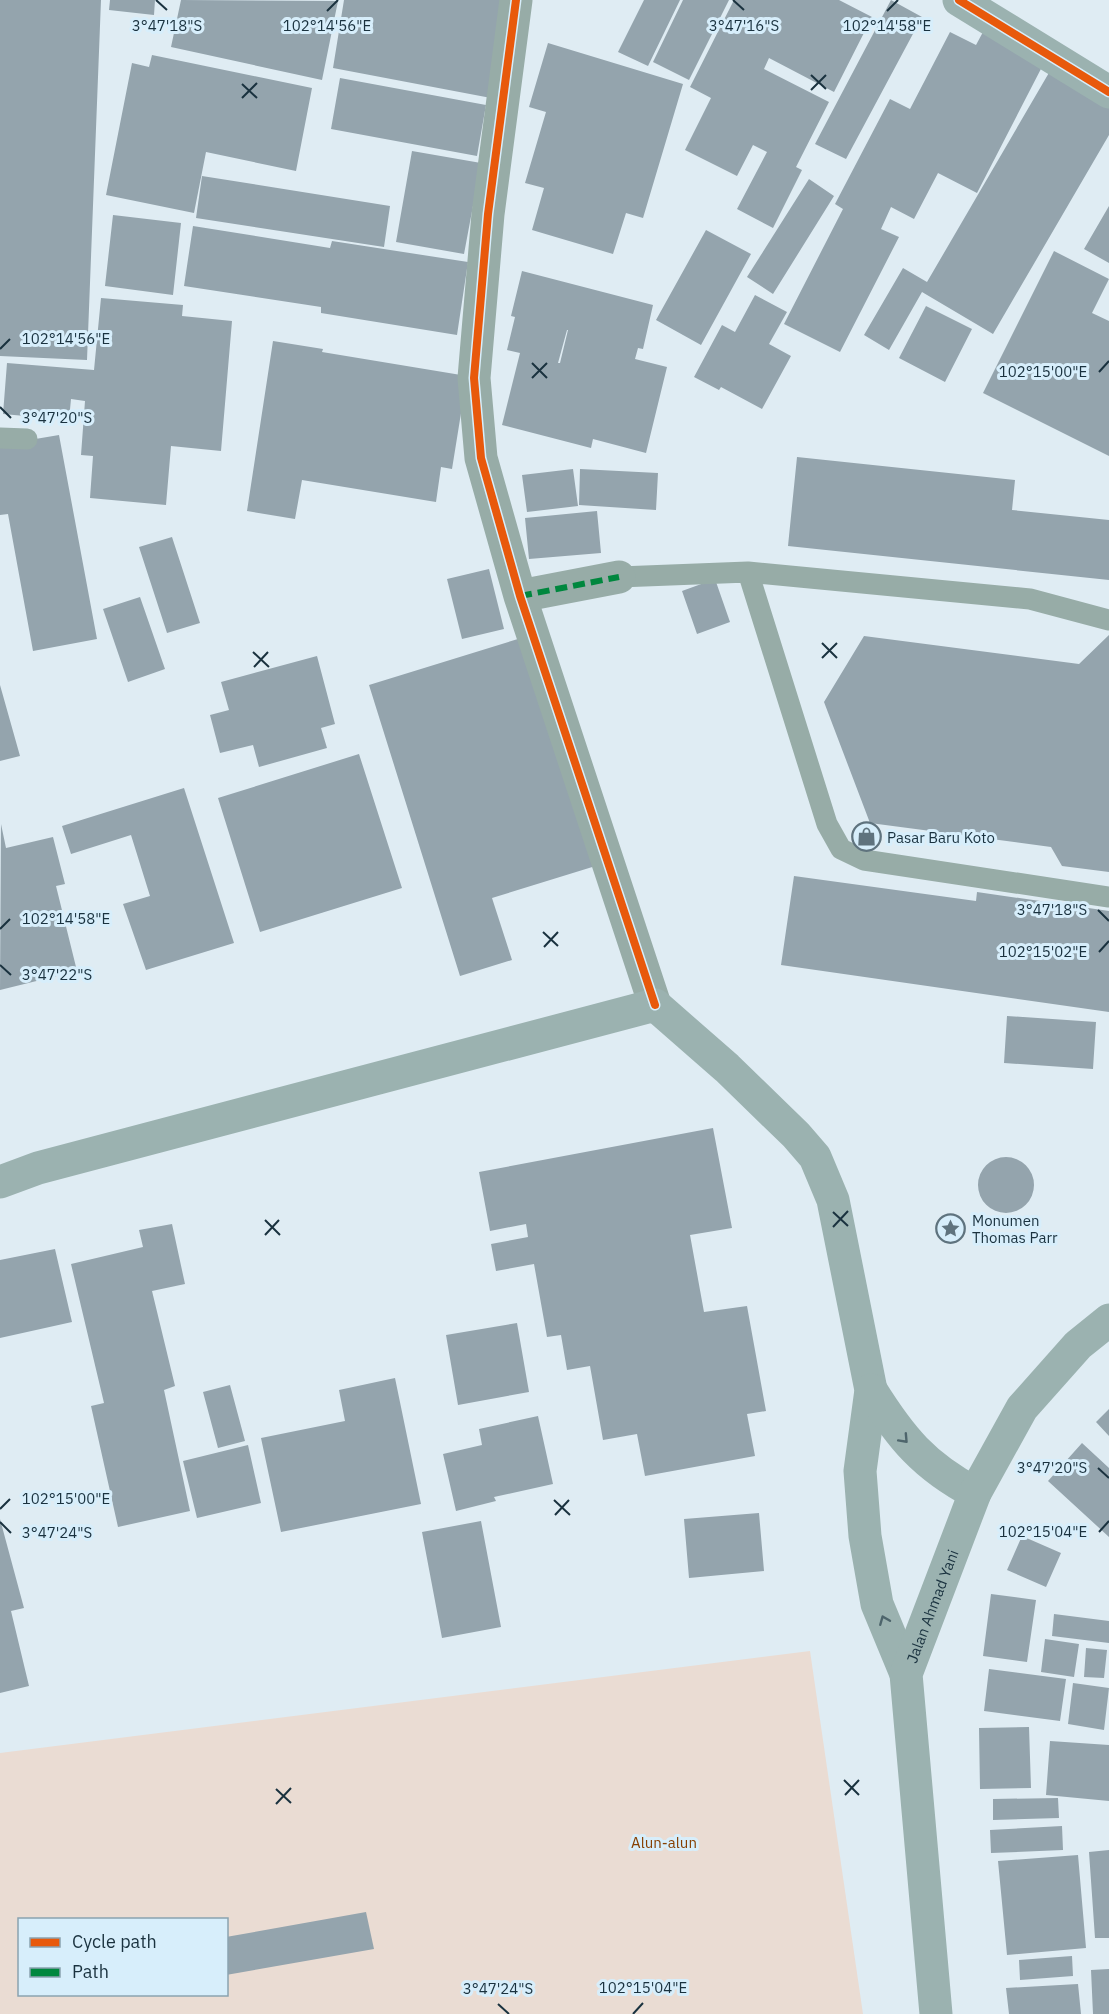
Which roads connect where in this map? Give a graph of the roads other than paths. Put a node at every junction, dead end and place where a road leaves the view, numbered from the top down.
1 (516, 0) edge
2 (959, 0) edge
3 (1109, 92) edge
4 (0, 438) edge
5 (27, 439) dead end
6 (748, 572) junction
7 (619, 577) joint
8 (520, 596) junction
9 (1109, 620) edge
10 (1109, 897) edge
11 (655, 1005) junction
12 (0, 1182) edge
13 (1109, 1320) edge
14 (871, 1390) junction
15 (975, 1493) junction
16 (906, 1674) junction
17 (936, 2014) edge

1 - 8 street
2 - 3 main road
4 - 5 lane
6 - 7 lane
6 - 9 lane
6 - 10 lane
7 - 8 street
8 - 11 street
11 - 12 main road
11 - 14 main road
13 - 15 main road, Jalan Ahmad Yani
14 -> 15 main road
16 -> 14 main road
15 - 16 main road, Jalan Ahmad Yani
16 - 17 main road, Jalan Ahmad Yani

